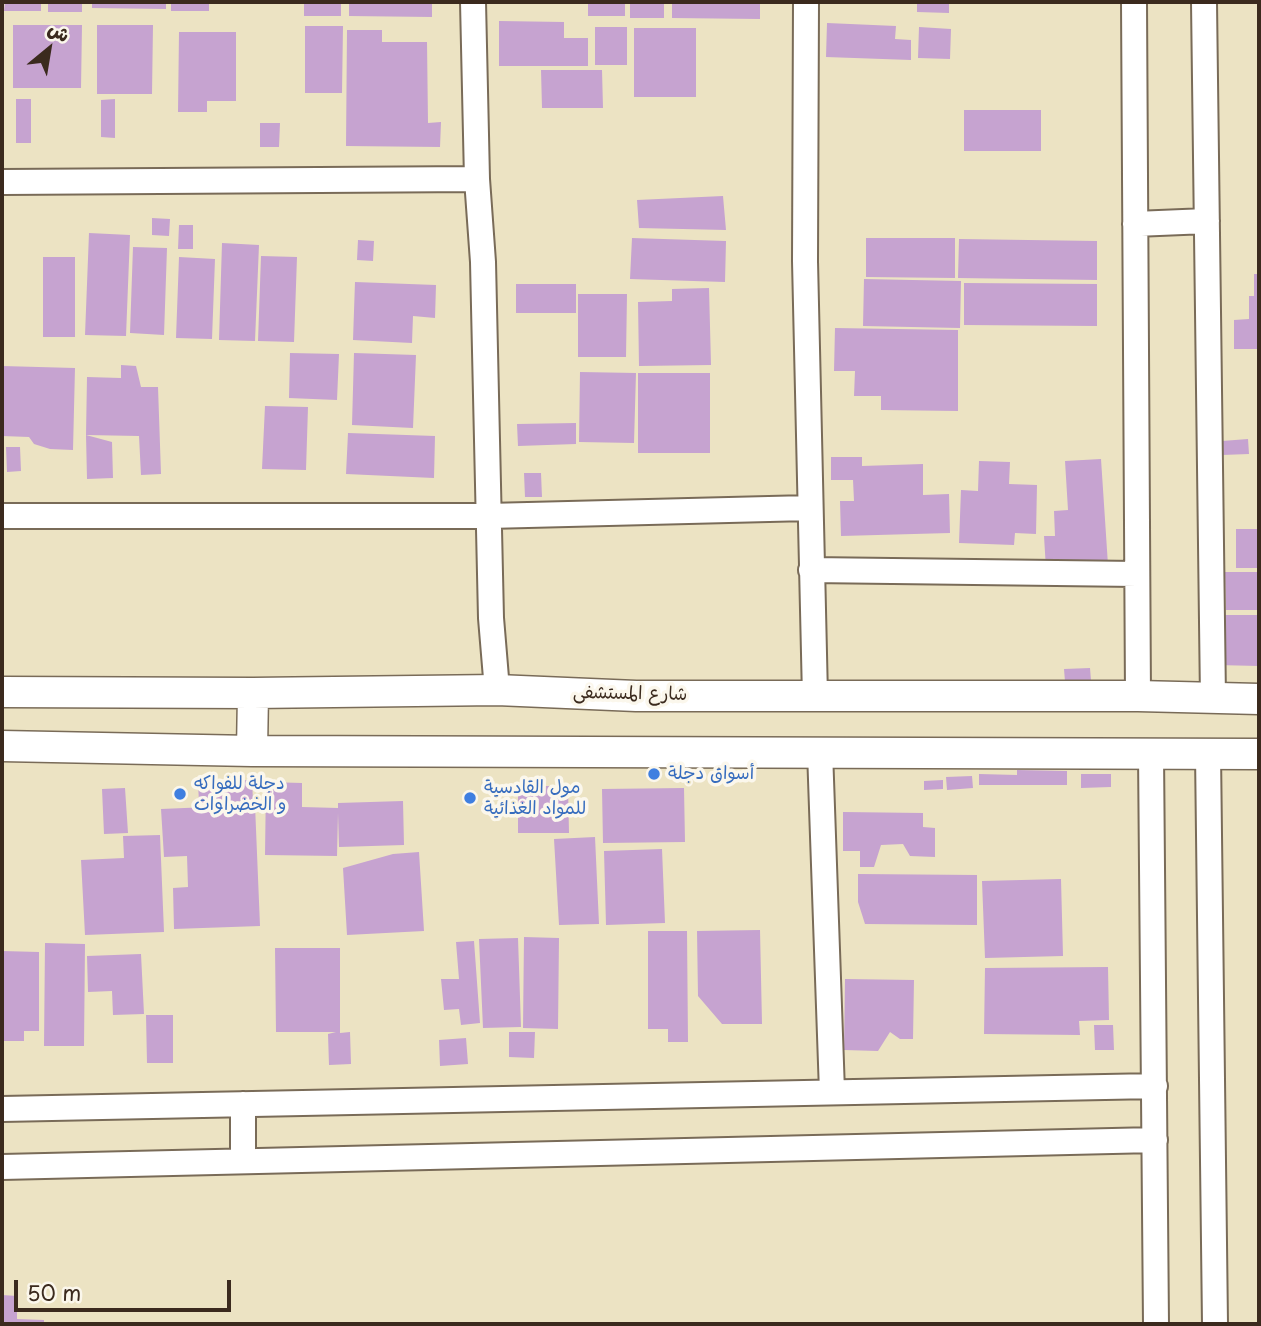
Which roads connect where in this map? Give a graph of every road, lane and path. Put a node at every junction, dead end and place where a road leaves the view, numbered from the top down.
1 (473, 2) edge
2 (806, 2) edge
3 (1134, 2) edge
4 (1204, 2) edge
5 (477, 179) junction
6 (2, 182) edge
7 (1207, 221) junction
8 (1135, 224) junction
9 (809, 508) junction
10 (2, 516) edge
11 (488, 516) junction
12 (811, 570) junction
13 (1137, 574) junction
14 (497, 690) junction
15 (2, 692) edge
16 (253, 694) junction
17 (1138, 696) junction
18 (815, 697) junction
19 (1213, 699) junction
20 (1259, 699) edge
21 (2, 746) edge
22 (253, 751) junction
23 (820, 751) junction
24 (1151, 753) junction
25 (1208, 754) junction
26 (1259, 754) edge
27 (1155, 1086) junction
28 (832, 1092) junction
29 (243, 1104) junction
30 (2, 1109) edge
31 (1156, 1140) junction
32 (243, 1160) junction
33 (2, 1167) edge
34 (1156, 1324) edge
35 (1215, 1324) edge

1 - 5 street
2 - 9 street
3 - 8 street
4 - 7 street
5 - 6 street
5 - 11 street
7 - 8 street
7 - 19 street
8 - 13 street
9 - 11 street
9 - 12 street
10 - 11 street
11 - 14 street
12 - 13 street
12 - 18 street
13 - 17 street
14 - 16 street, شارع المستشفى
14 - 18 street, شارع المستشفى
15 - 16 street, شارع المستشفى
16 - 22 street
17 - 18 street, شارع المستشفى
17 - 19 street, شارع المستشفى
19 - 20 street, شارع المستشفى
21 - 22 street
22 - 23 street
23 - 24 street
23 - 28 street
24 - 25 street
24 - 27 street
25 - 26 street
25 - 35 street
27 - 28 street
27 - 31 street
28 - 29 street
29 - 30 street
29 - 32 street
31 - 32 street
31 - 34 street
32 - 33 street

